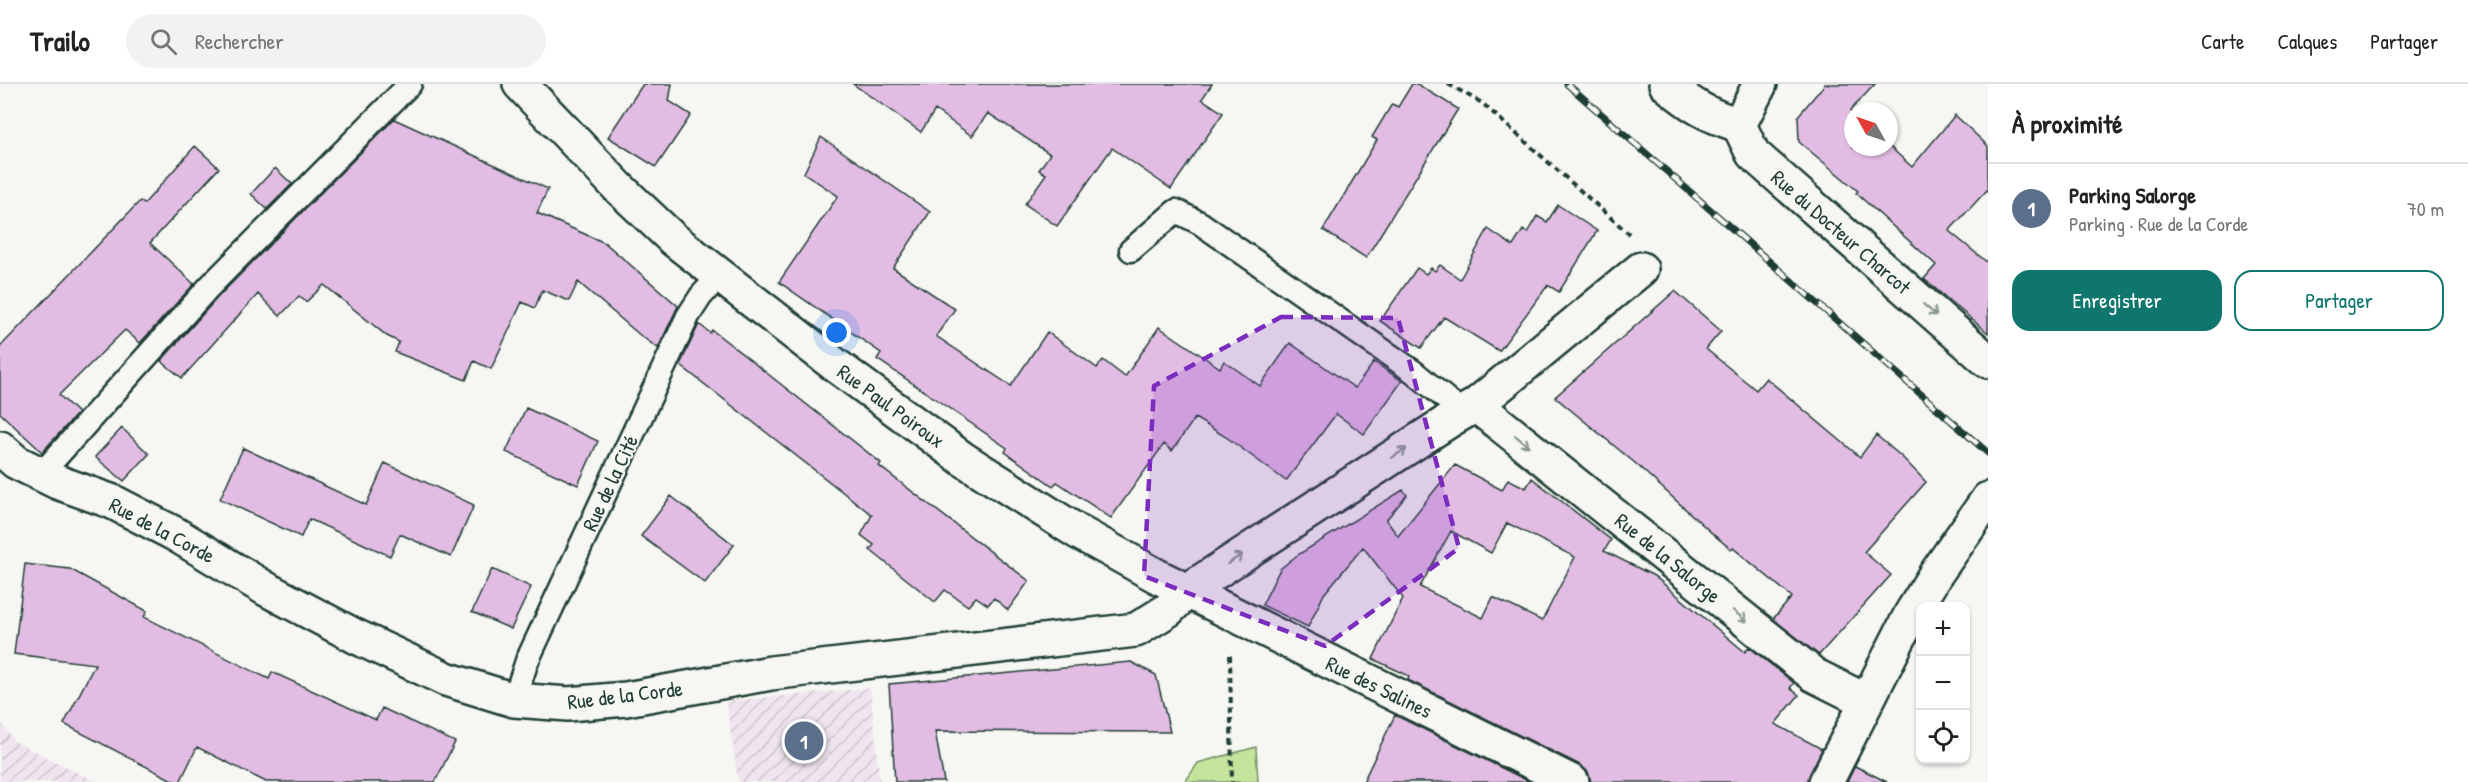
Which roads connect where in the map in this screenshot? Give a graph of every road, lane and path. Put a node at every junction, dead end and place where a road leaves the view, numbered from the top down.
1 (410, 84) edge
2 (520, 84) edge
3 (1448, 84) edge
4 (1666, 84) edge
5 (1761, 84) edge
6 (1739, 125) junction
7 (1131, 250) dead end
8 (1637, 254) joint
9 (720, 275) junction
10 (1988, 362) edge
11 (1469, 409) junction
12 (0, 448) edge
13 (41, 474) junction
14 (1988, 499) edge
15 (1187, 591) junction
16 (1235, 615) junction
17 (514, 700) junction
18 (1866, 701) junction
19 (1232, 782) edge
20 (1572, 782) edge
21 (1826, 782) edge

1 - 13 lane
2 - 9 street, Rue Paul Poiroux
3 - 8 path
4 - 6 street
5 - 6 street
6 -> 10 street, Rue du Docteur Charcot
7 - 11 lane
8 - 11 street
9 - 15 street, Rue Paul Poiroux
9 - 17 lane, Rue de la Cité
15 -> 11 street
11 -> 18 street, Rue de la Salorge
12 - 13 street, Rue de la Corde
13 - 17 street, Rue de la Corde
14 - 18 street
15 - 16 street, Rue des Salines
15 - 17 street, Rue de la Corde
16 - 19 path
16 - 20 street, Rue des Salines
18 - 21 street

